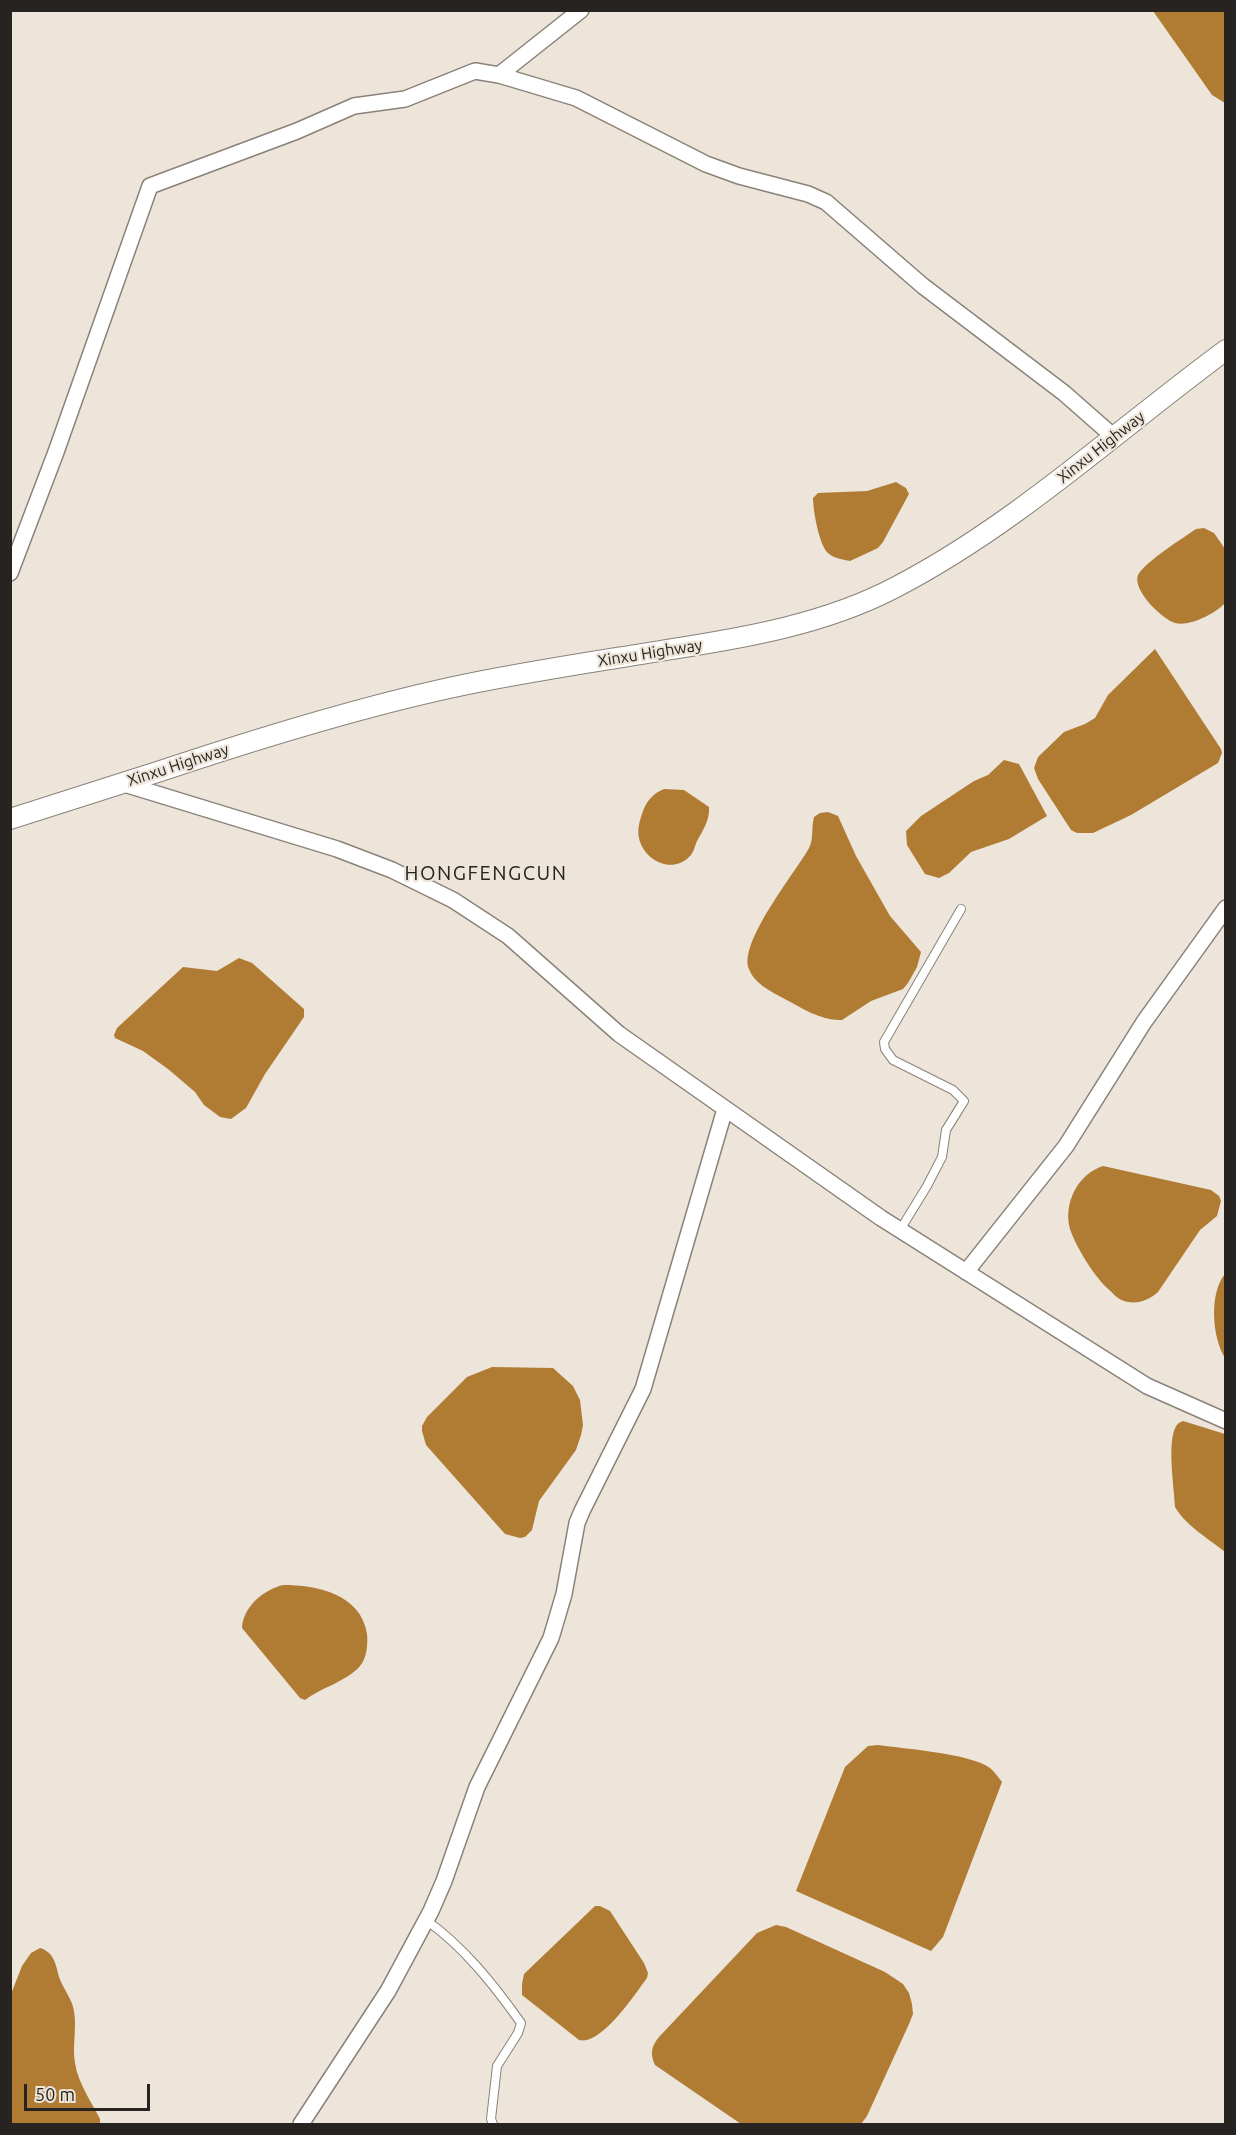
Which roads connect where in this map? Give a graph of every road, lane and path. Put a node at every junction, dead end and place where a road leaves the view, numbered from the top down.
1 (581, 10) edge
2 (499, 75) junction
3 (1226, 350) edge
4 (1114, 437) junction
5 (10, 573) edge
6 (122, 783) junction
7 (10, 819) edge
8 (1226, 908) edge
9 (961, 909) dead end
10 (725, 1109) junction
11 (900, 1230) junction
12 (966, 1272) junction
13 (1226, 1421) edge
14 (426, 1920) junction
15 (301, 2124) edge
16 (493, 2124) edge

1 - 2 street
2 - 4 street
2 - 5 street
3 - 4 main road, Xinxu Highway
4 - 6 main road, Xinxu Highway
6 - 7 main road, Xinxu Highway
6 - 10 street
8 - 12 street
9 - 11 lane
10 - 11 street
10 - 14 street
11 - 12 street
12 - 13 street
14 - 15 street
14 - 16 lane

